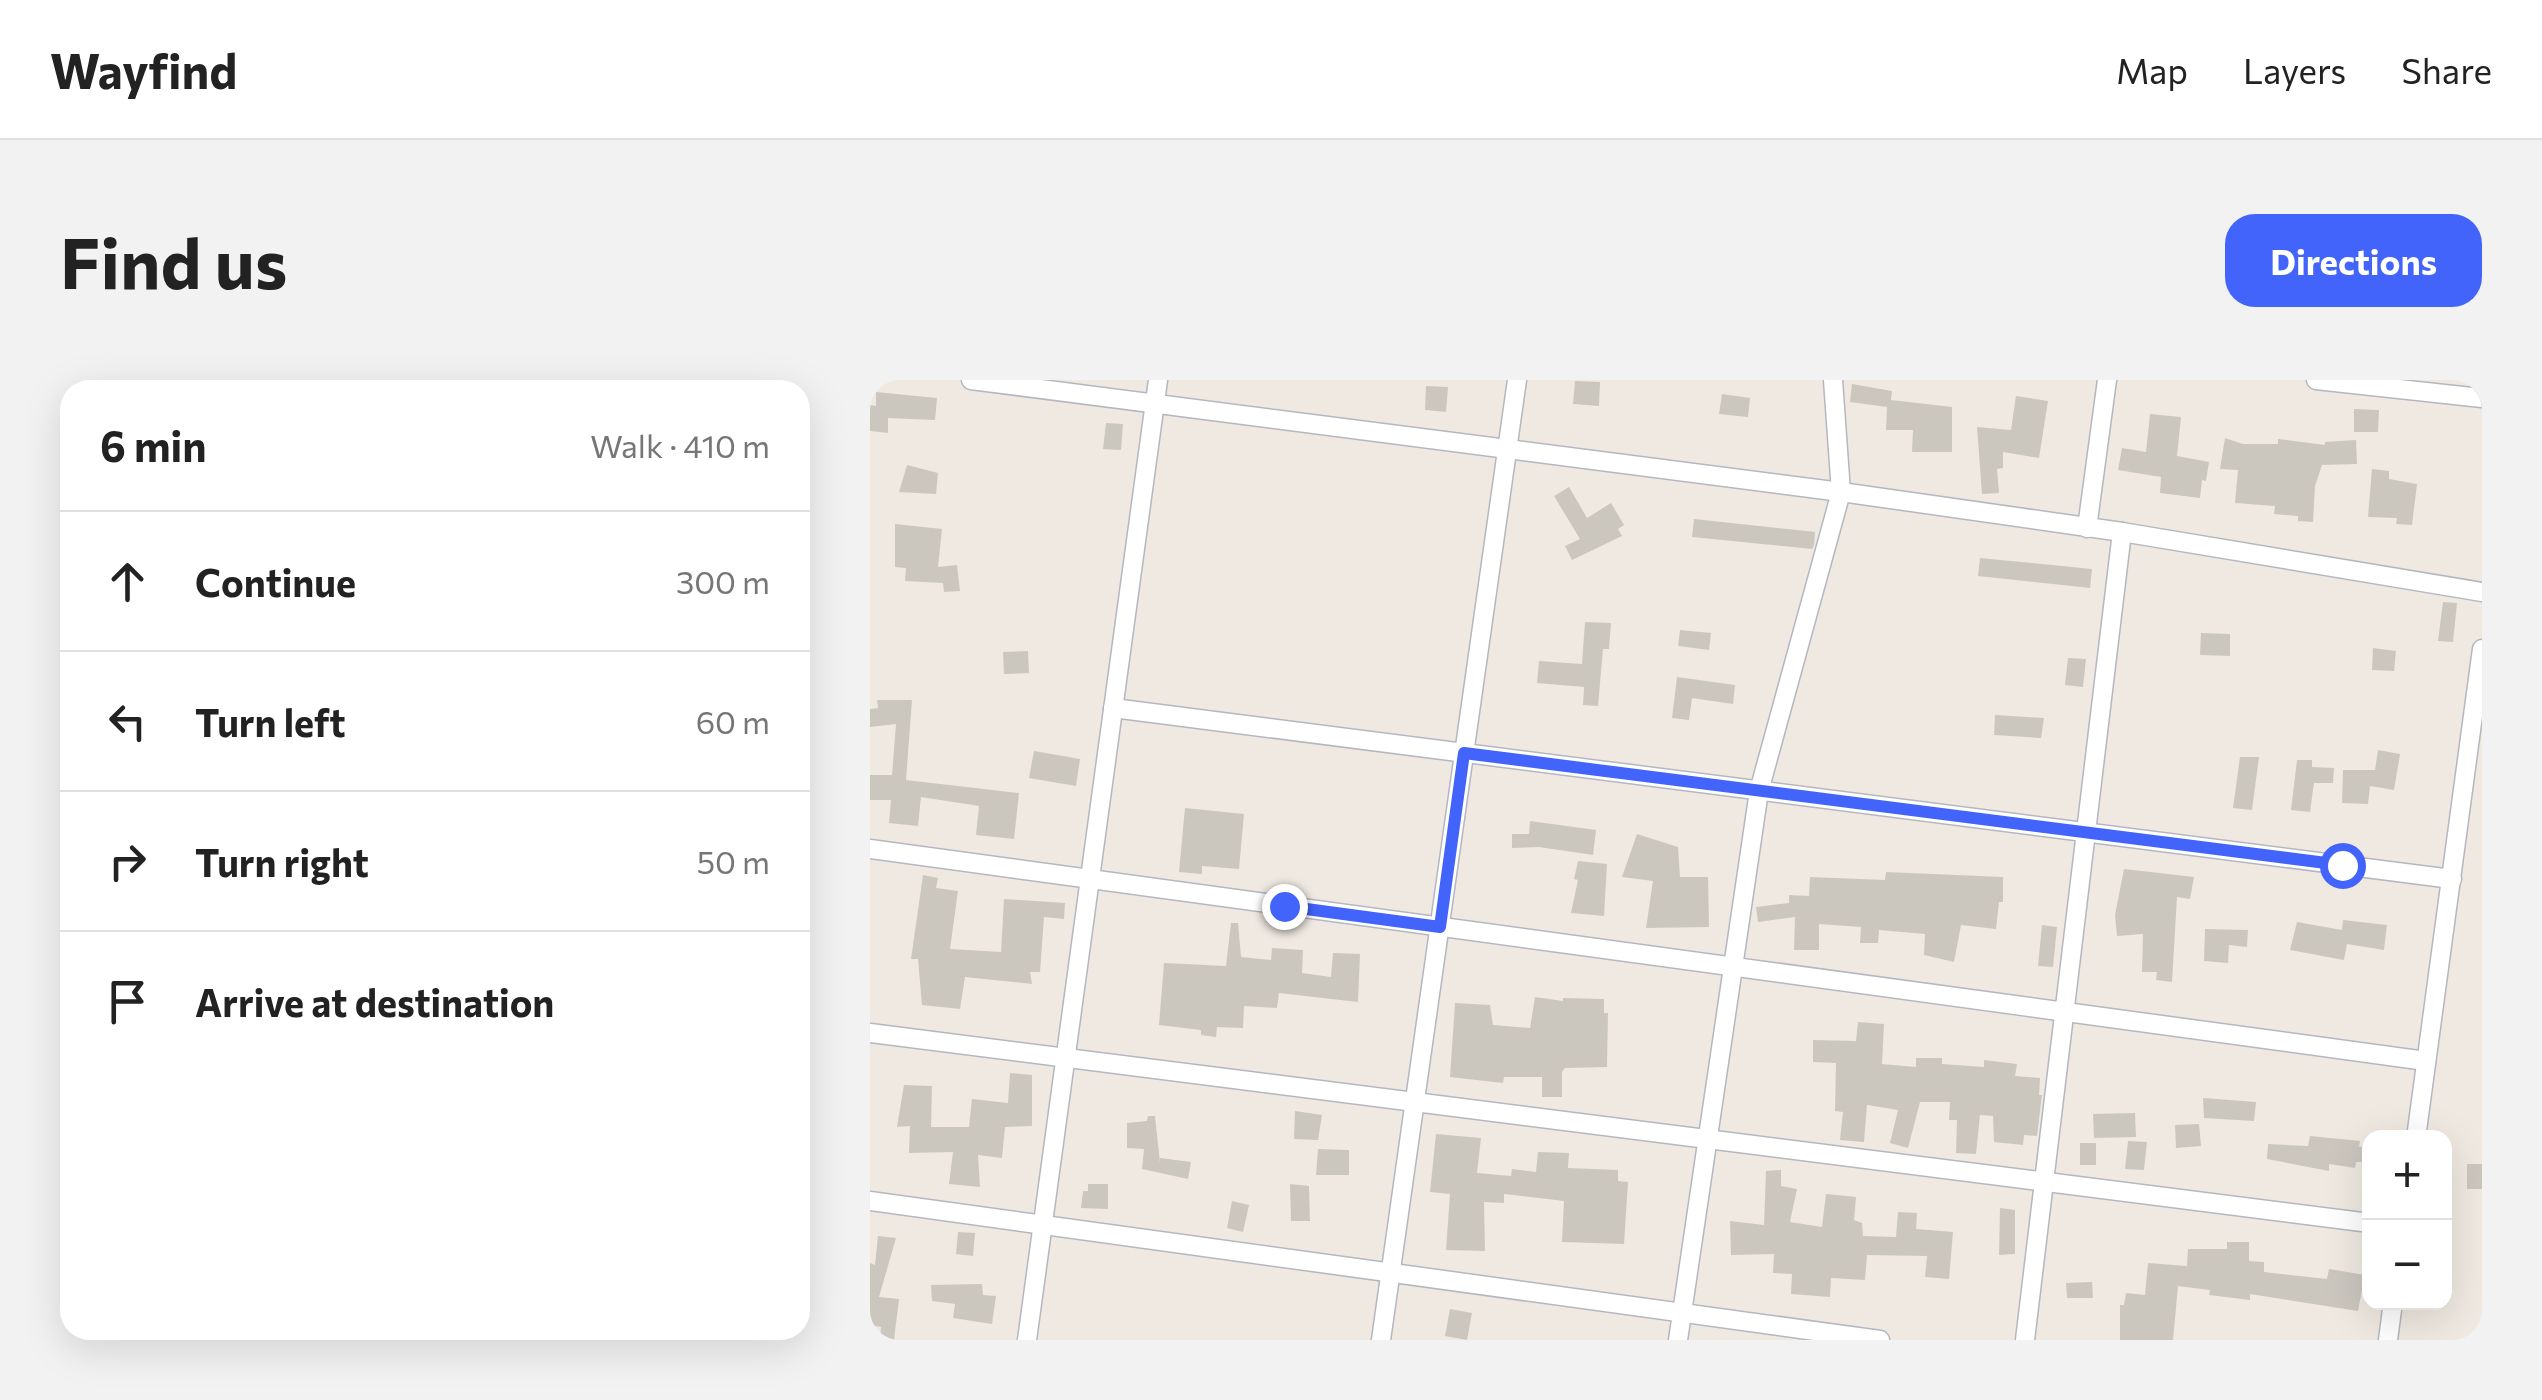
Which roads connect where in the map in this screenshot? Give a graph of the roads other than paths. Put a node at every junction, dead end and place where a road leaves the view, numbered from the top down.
1 (972, 380) edge
2 (1158, 380) edge
3 (1517, 380) edge
4 (1833, 380) edge
5 (2107, 380) edge
6 (2316, 380) edge
7 (2482, 398) edge
8 (1155, 404) junction
9 (1506, 451) junction
10 (1841, 492) junction
11 (2087, 528) junction
12 (2122, 532) junction
13 (2482, 592) edge
14 (2482, 649) edge
15 (1113, 708) junction
16 (1464, 753) junction
17 (1759, 790) junction
18 (2086, 832) junction
19 (870, 849) edge
20 (1090, 879) junction
21 (2452, 879) junction
22 (1440, 927) junction
23 (1733, 967) junction
24 (2064, 1012) junction
25 (870, 1034) edge
26 (1066, 1058) junction
27 (2426, 1062) junction
28 (1414, 1102) junction
29 (2417, 1130) edge
30 (1708, 1139) junction
31 (2044, 1182) junction
32 (870, 1201) edge
33 (2362, 1223) edge
34 (1042, 1225) junction
35 (1391, 1273) junction
36 (2392, 1310) edge
37 (1682, 1313) junction
38 (1027, 1340) edge
39 (1381, 1340) edge
40 (1678, 1340) edge
41 (1880, 1340) edge
42 (2024, 1340) edge
43 (2388, 1340) edge

1 - 8 street
2 - 8 street
3 - 9 street
4 - 10 street
5 - 11 street
6 - 7 street
8 - 9 street
8 - 15 street
9 - 10 street
9 - 16 street
10 - 11 street
10 - 17 street
11 - 12 street
12 - 13 street
12 - 18 street
14 - 21 street
15 - 16 street
15 - 20 street
16 - 17 street
16 - 22 street
17 - 18 street
17 - 23 street
18 - 21 street
18 - 24 street
19 - 20 street
20 - 22 street
20 - 26 street
21 - 27 street
22 - 23 street
22 - 28 street
23 - 24 street
23 - 30 street
24 - 27 street
24 - 31 street
25 - 26 street
26 - 28 street
26 - 34 street
27 - 29 street
28 - 30 street
28 - 35 street
30 - 31 street
30 - 37 street
31 - 33 street
31 - 42 street
32 - 34 street
34 - 35 street
34 - 38 street
35 - 37 street
35 - 39 street
36 - 43 street
37 - 40 street
37 - 41 street

